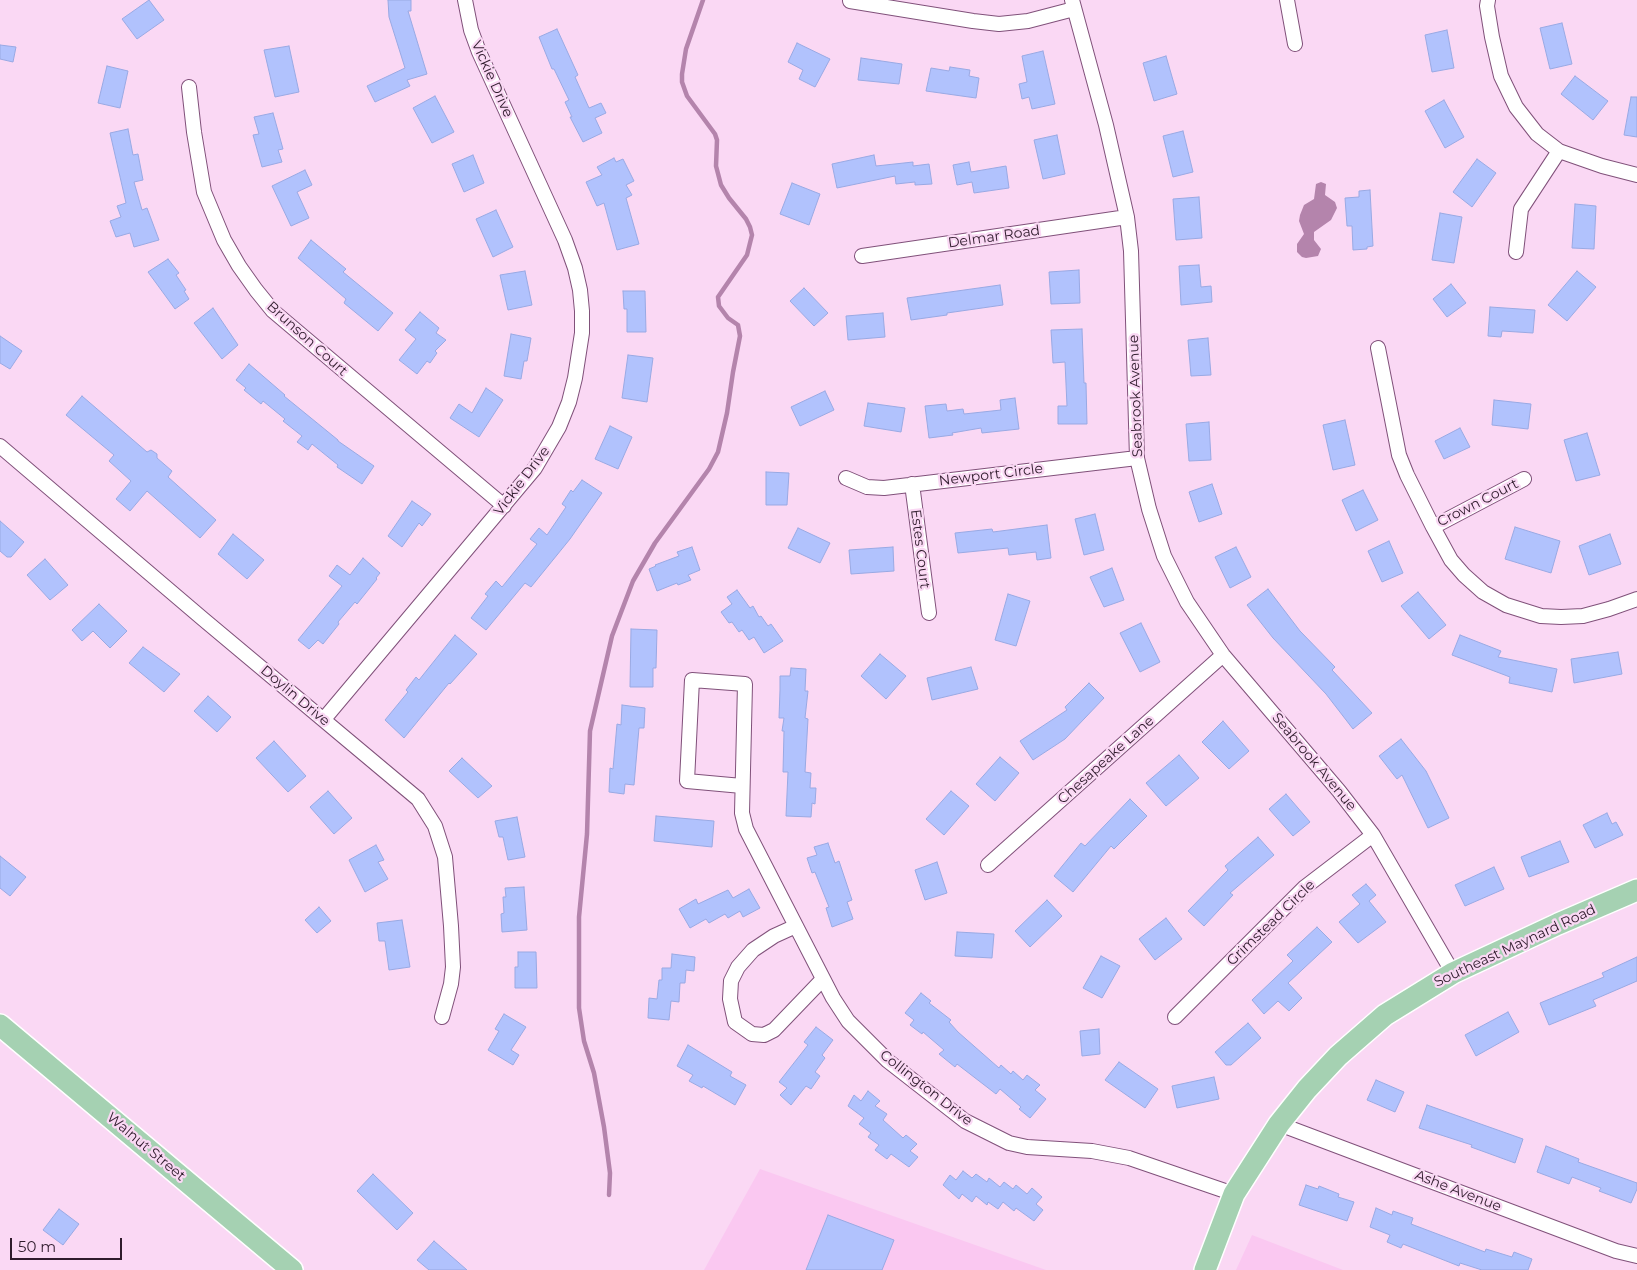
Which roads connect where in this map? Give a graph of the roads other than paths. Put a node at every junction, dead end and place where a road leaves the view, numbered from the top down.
1 (465, 0) edge
2 (1287, 0) edge
3 (1488, 0) edge
4 (850, 1) edge
5 (1073, 4) edge
6 (1295, 44) dead end
7 (189, 87) dead end
8 (1559, 151) junction
9 (1637, 175) edge
10 (1127, 217) junction
11 (1516, 252) dead end
12 (862, 256) dead end
13 (1378, 348) dead end
14 (0, 446) edge
15 (1137, 458) junction
16 (846, 478) dead end
17 (1524, 479) dead end
18 (912, 484) junction
19 (504, 506) junction
20 (1433, 527) junction
21 (1637, 599) edge
22 (928, 613) dead end
23 (1223, 655) junction
24 (324, 719) junction
25 (742, 786) junction
26 (1373, 835) junction
27 (988, 865) dead end
28 (1637, 890) edge
29 (796, 926) junction
30 (1453, 973) junction
31 (822, 980) junction
32 (442, 1017) dead end
33 (1175, 1017) dead end
34 (0, 1025) edge
35 (1280, 1124) junction
36 (1234, 1194) junction
37 (1637, 1256) edge
38 (292, 1270) edge
39 (1205, 1270) edge

1 - 19 street, Vickie Drive
2 - 6 street
3 - 8 street
4 - 5 street
5 - 10 street, Seabrook Avenue
7 - 19 street, Brunson Court
8 - 9 street
8 - 11 street
10 - 12 street, Delmar Road
10 - 15 street, Seabrook Avenue
13 - 20 street
14 - 24 street, Doylin Drive
15 - 18 street, Newport Circle
15 - 23 street, Seabrook Avenue
16 - 18 street, Newport Circle
17 - 20 street, Crown Court
18 - 22 street, Estes Court
19 - 24 street, Vickie Drive
20 - 21 street
23 - 26 street, Seabrook Avenue
23 - 27 street, Chesapeake Lane
24 - 32 street, Doylin Drive
25 - 25 street, Collington Drive
25 - 29 street, Collington Drive
26 - 30 street, Seabrook Avenue
26 - 33 street, Grimstead Circle
28 - 30 main road, Southeast Maynard Road
29 - 31 street, Collington Drive
29 - 31 street
30 - 35 main road, Southeast Maynard Road
31 - 36 street, Collington Drive
34 - 38 main road, Walnut Street
35 - 36 main road, Southeast Maynard Road
35 - 37 street, Ashe Avenue
36 - 39 main road, Southeast Maynard Road

